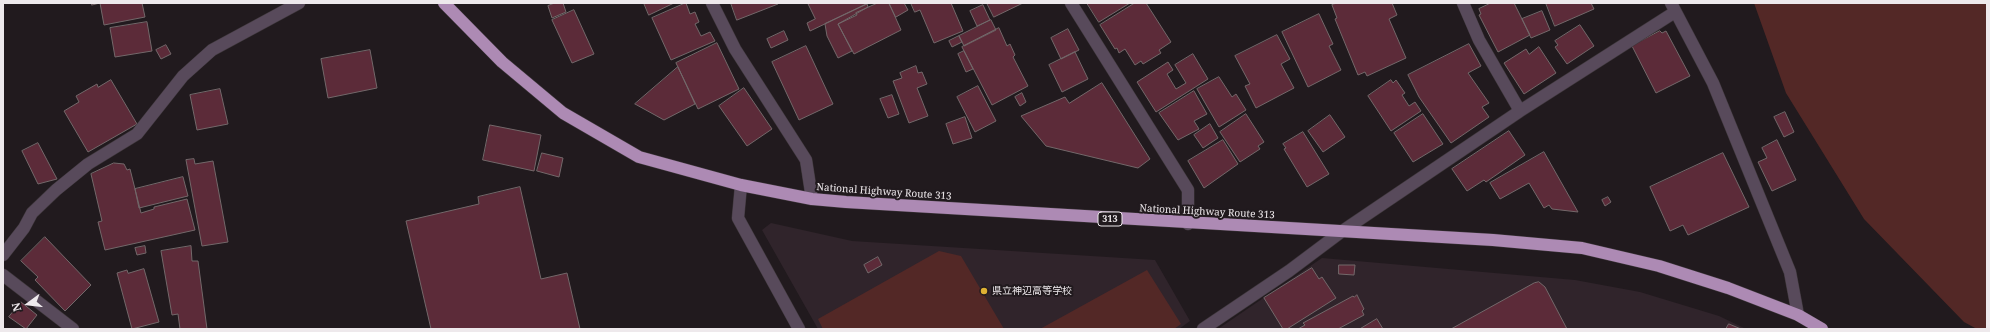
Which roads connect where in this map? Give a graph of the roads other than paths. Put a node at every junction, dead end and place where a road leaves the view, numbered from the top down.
1 (299, 3) edge
2 (444, 3) edge
3 (712, 3) edge
4 (1071, 3) edge
5 (1463, 3) edge
6 (1673, 7) edge
7 (1520, 112) junction
8 (741, 185) junction
9 (812, 199) junction
10 (1188, 224) junction
11 (1341, 232) junction
12 (3, 255) edge
13 (3, 275) edge
14 (1798, 316) junction
15 (73, 329) edge
16 (799, 329) edge
17 (1203, 329) edge
18 (1822, 329) edge

1 - 12 street
2 - 8 highway, National Highway Route 313 / 313
3 - 9 street
4 - 10 street
5 - 7 street
6 - 7 street
6 - 14 street
7 - 11 street
8 - 9 highway, National Highway Route 313 / 313
8 - 16 street
9 - 10 highway, National Highway Route 313 / 313
10 - 11 highway, National Highway Route 313 / 313
11 - 14 highway, National Highway Route 313 / 313
11 - 17 street
13 - 15 street
14 - 18 highway, National Highway Route 313 / 313

